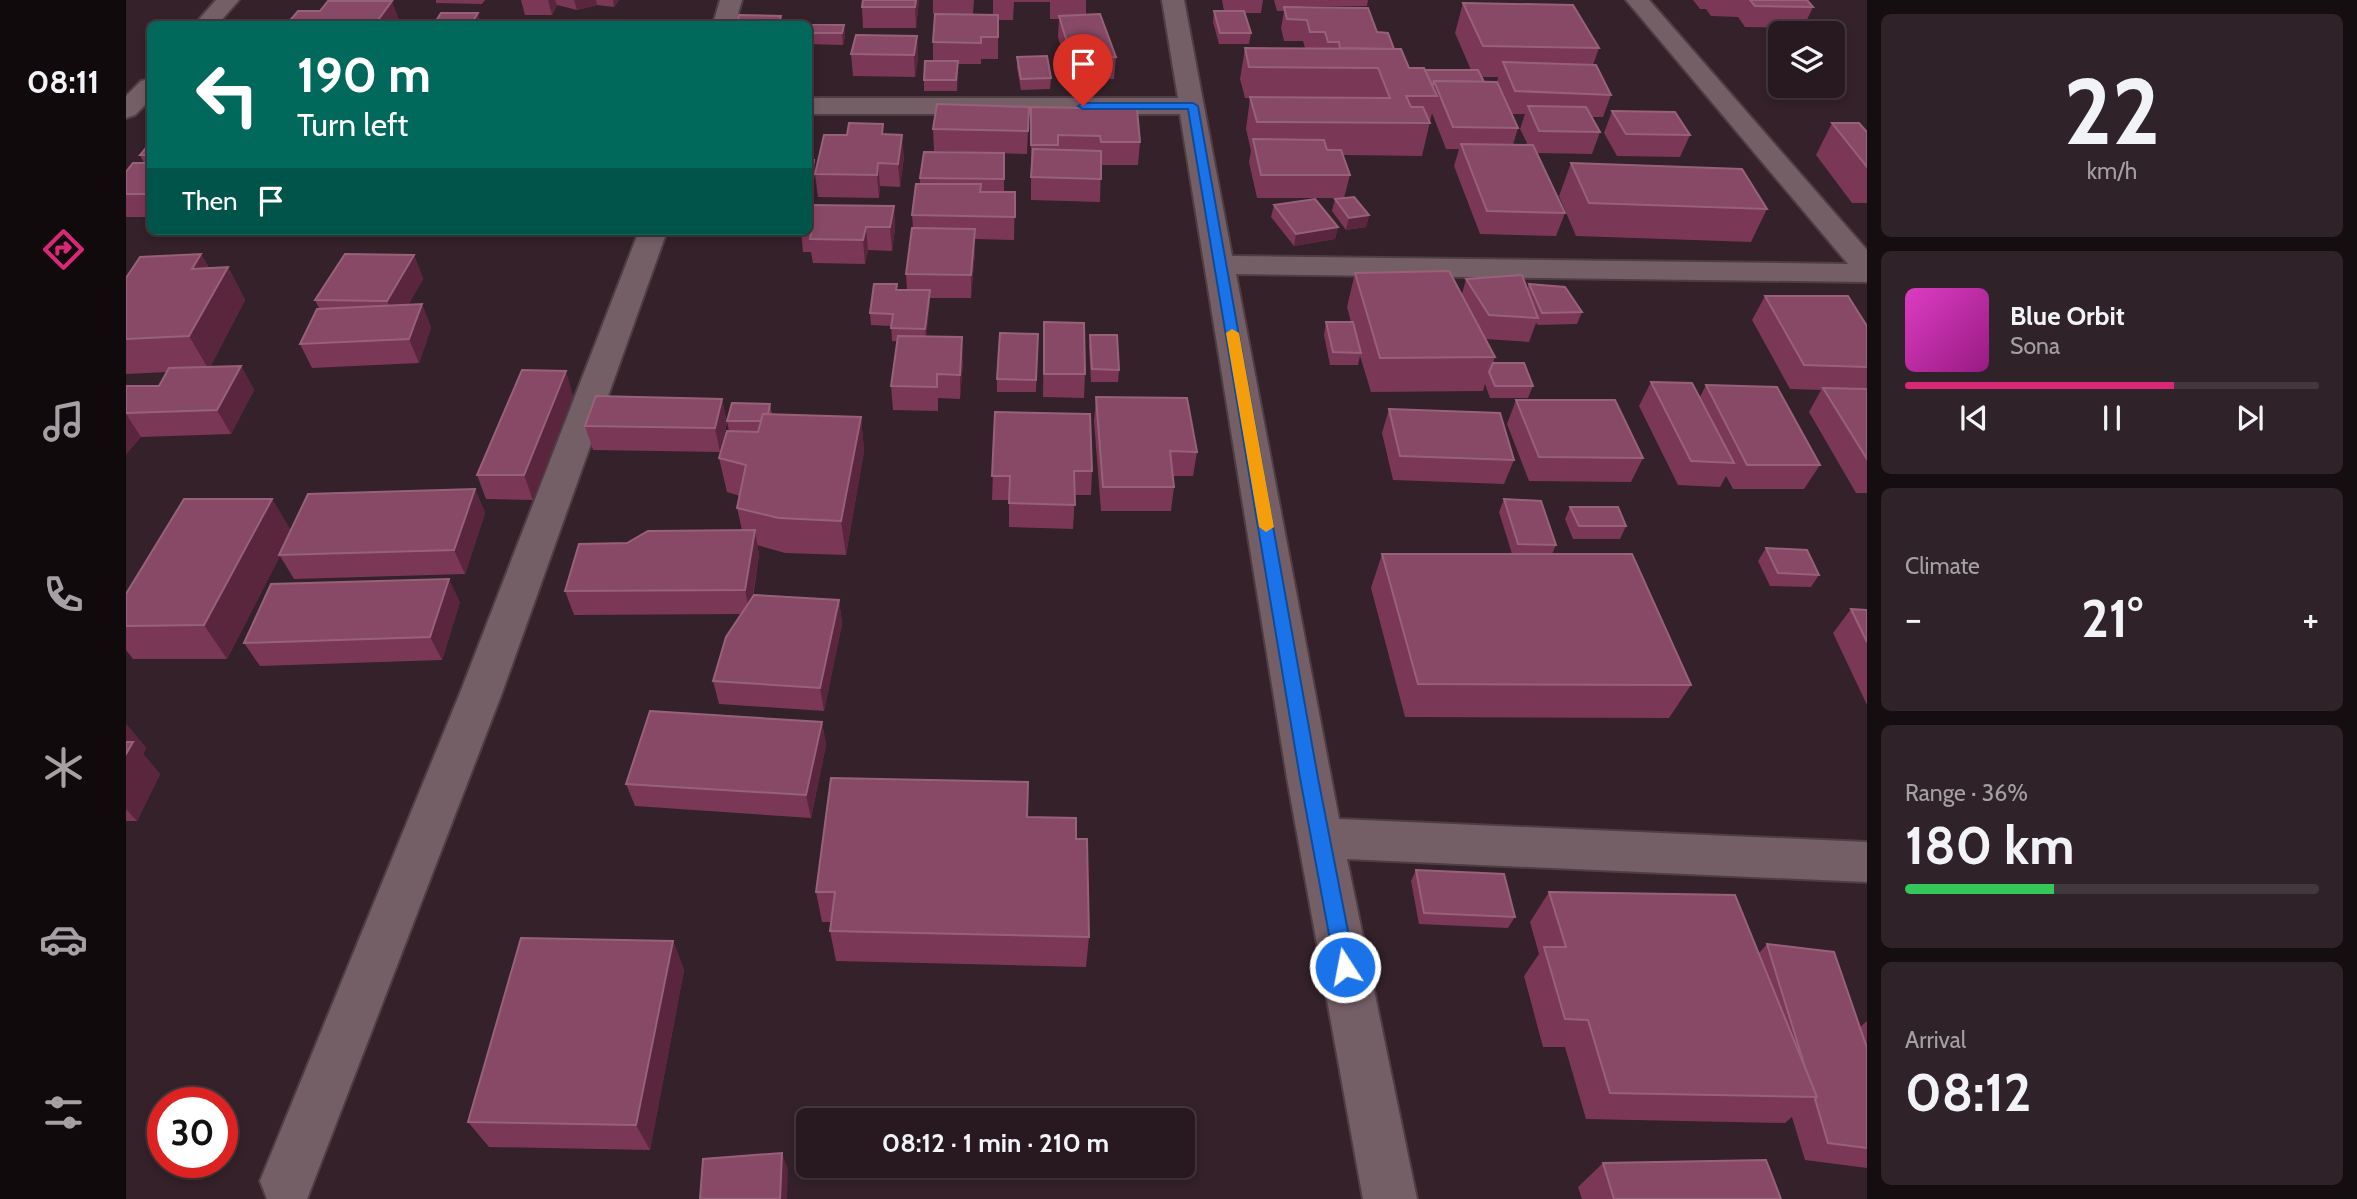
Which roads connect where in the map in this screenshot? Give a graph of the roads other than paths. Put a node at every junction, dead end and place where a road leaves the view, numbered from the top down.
1 (228, 0) edge
2 (731, 0) edge
3 (1173, 0) edge
4 (1637, 0) edge
5 (209, 21) edge
6 (725, 21) edge
7 (142, 88) edge
8 (812, 106) edge
9 (1193, 106) junction
10 (126, 110) edge
11 (652, 235) edge
12 (1220, 265) junction
13 (1867, 268) edge
14 (1867, 273) edge
15 (1321, 838) junction
16 (1867, 862) edge
17 (286, 1181) dead end
18 (1390, 1199) edge

1 - 5 street
2 - 6 street
3 - 9 street
4 - 13 street
7 - 10 street
8 - 9 street
9 - 12 street
11 - 17 street
12 - 14 street
12 - 15 street
15 - 16 street
15 - 18 street

